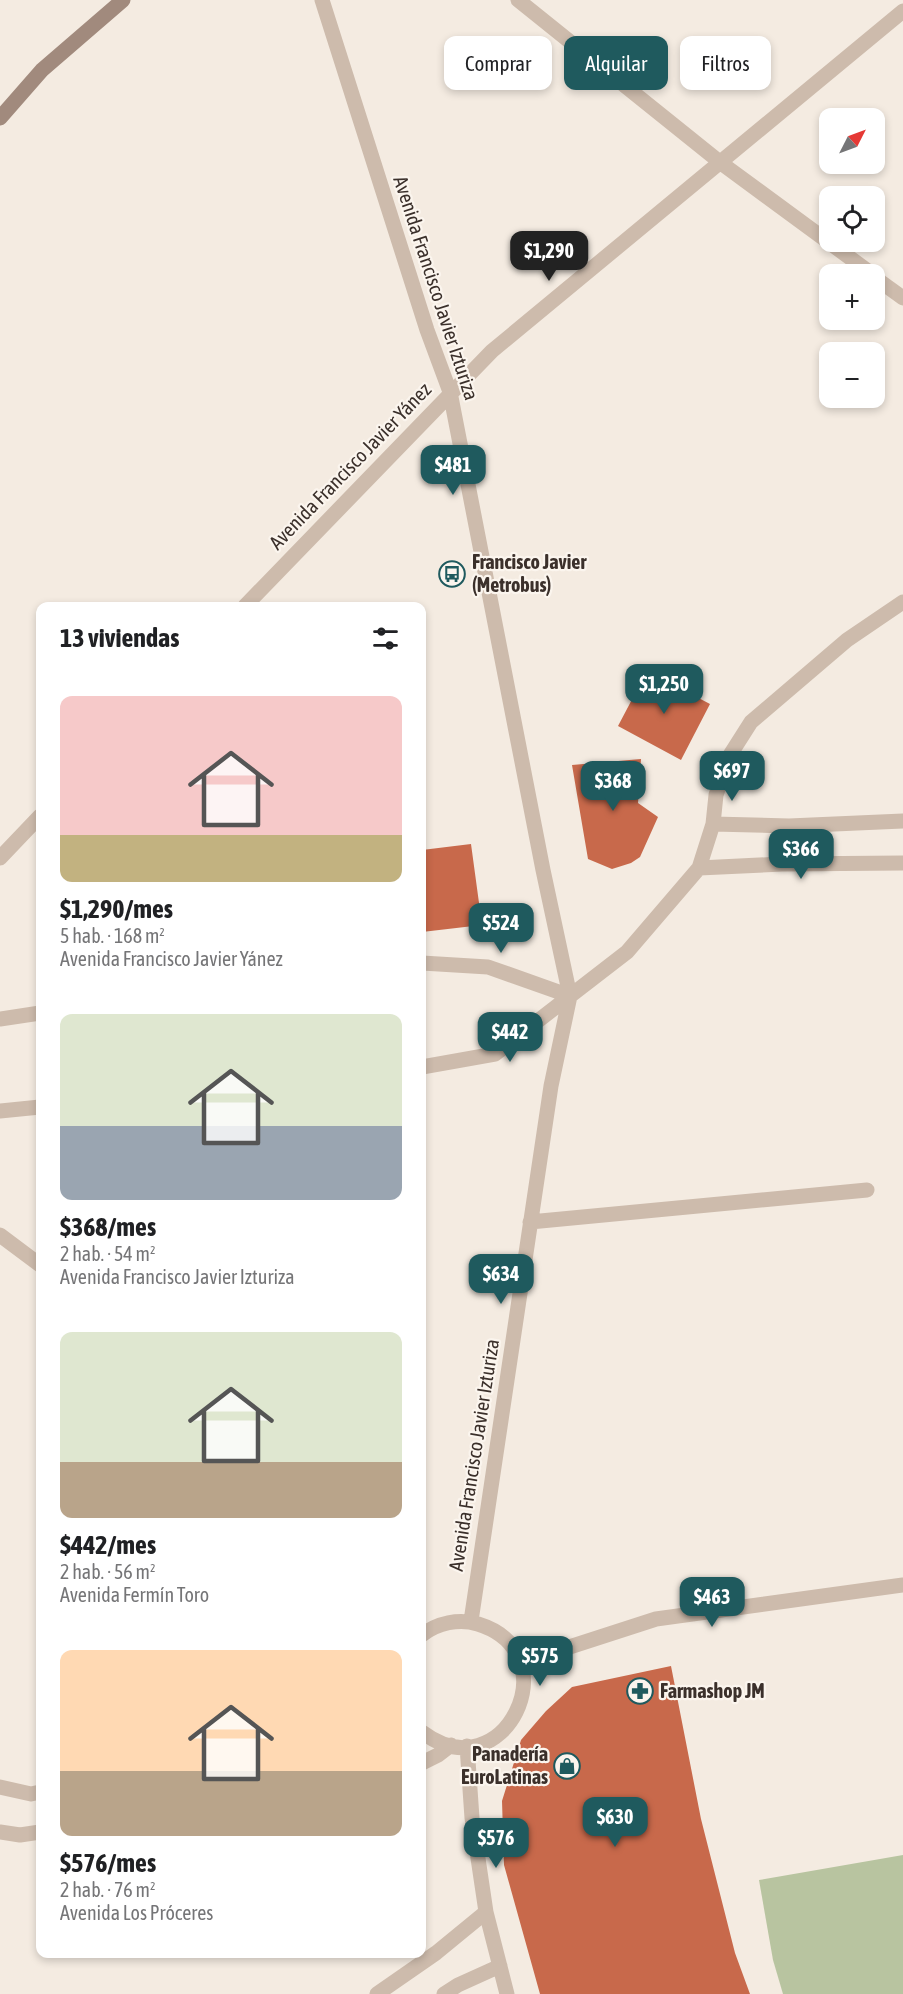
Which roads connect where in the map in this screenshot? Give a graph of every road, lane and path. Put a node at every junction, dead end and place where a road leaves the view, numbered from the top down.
1 (123, 0) edge
2 (322, 0) edge
3 (518, 0) edge
4 (903, 11) edge
5 (0, 118) edge
6 (721, 163) junction
7 (857, 264) edge
8 (885, 285) edge
9 (903, 298) edge
10 (450, 392) junction
11 (249, 602) edge
12 (903, 602) edge
13 (36, 820) edge
14 (903, 821) edge
15 (713, 824) junction
16 (0, 858) edge
17 (903, 863) edge
18 (699, 868) junction
19 (426, 963) edge
20 (570, 996) junction
21 (36, 1014) edge
22 (0, 1019) edge
23 (426, 1066) edge
24 (36, 1107) edge
25 (0, 1111) edge
26 (867, 1190) dead end
27 (530, 1222) junction
28 (0, 1235) edge
29 (36, 1262) edge
30 (903, 1585) edge
31 (471, 1622) junction
32 (426, 1631) edge
33 (520, 1663) junction
34 (426, 1735) edge
35 (451, 1745) junction
36 (467, 1746) junction
37 (426, 1761) edge
38 (0, 1787) edge
39 (36, 1793) edge
40 (0, 1832) edge
41 (36, 1833) edge
42 (486, 1912) junction
43 (500, 1965) junction
44 (377, 1994) edge
45 (444, 1994) edge
46 (507, 1994) edge

1 - 5 main road
2 - 10 street, Avenida Francisco Javier Izturiza
3 - 6 street
4 - 6 street, Avenida Francisco Javier Yánez
6 - 7 street
6 - 10 street, Avenida Francisco Javier Yánez
8 - 9 street
10 - 11 street, Avenida Francisco Javier Yánez
10 - 20 street, Avenida Francisco Javier Izturiza
12 - 15 street
13 - 16 street
14 - 15 street
15 - 18 street
17 - 18 street
18 - 20 street
19 - 20 street
20 - 23 street
20 - 27 street, Avenida Francisco Javier Izturiza
21 - 22 street
24 - 25 street
26 - 27 street
27 - 31 street, Avenida Francisco Javier Izturiza
28 - 29 street
30 - 33 street
31 - 32 street
31 - 33 street
33 - 36 street
34 - 35 street
35 - 36 street
35 - 37 street
36 - 42 street
38 - 39 street
40 - 41 street
42 - 43 street
42 - 44 street
43 - 45 street
43 - 46 street

